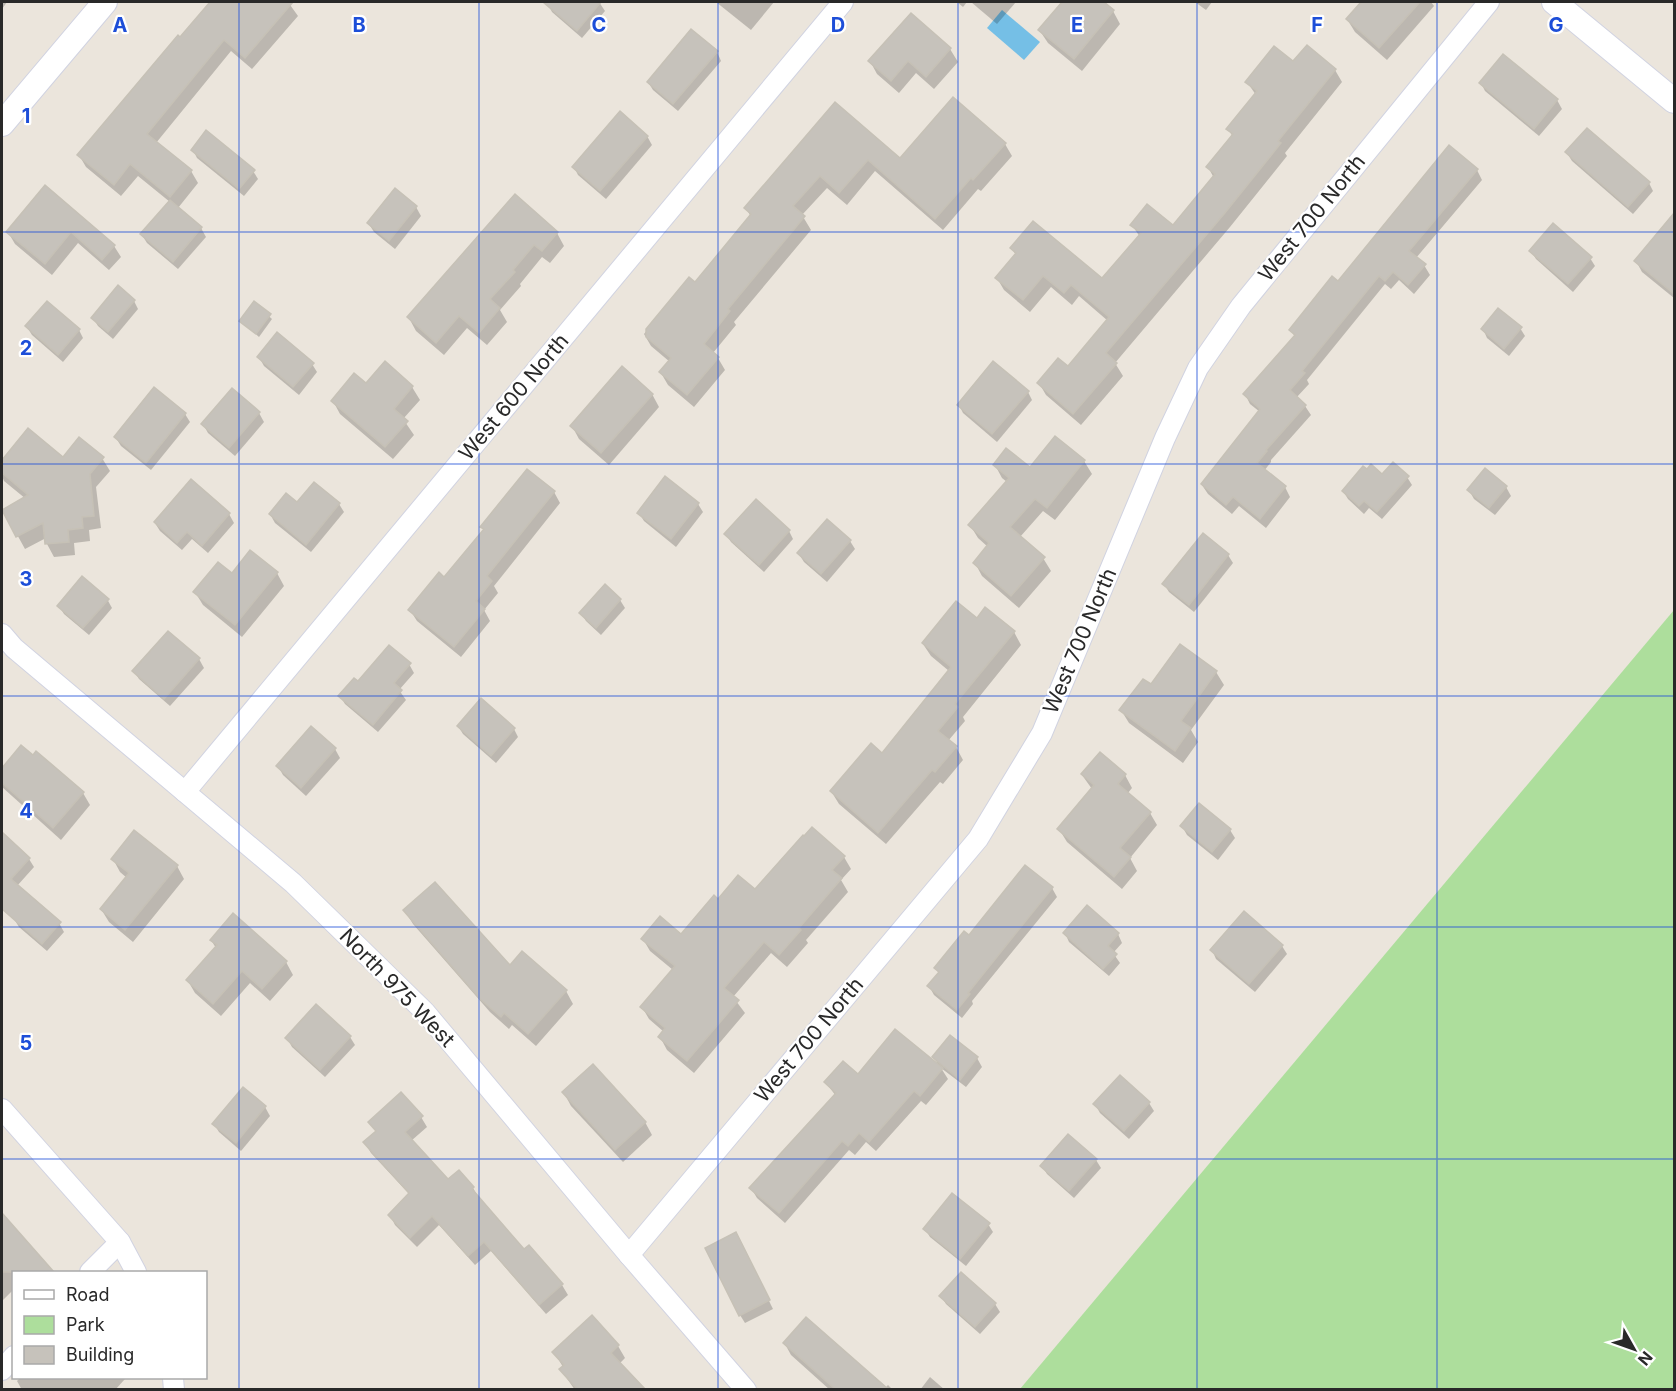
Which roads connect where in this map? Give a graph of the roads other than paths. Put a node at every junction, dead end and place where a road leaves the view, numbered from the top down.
1 (105, 2) edge
2 (843, 2) edge
3 (1489, 2) edge
4 (1554, 2) edge
5 (1674, 101) edge
6 (2, 124) edge
7 (2, 634) edge
8 (185, 792) junction
9 (2, 1109) edge
10 (120, 1242) junction
11 (629, 1255) junction
12 (91, 1271) edge
13 (135, 1271) edge
14 (12, 1358) edge
15 (2, 1370) edge
16 (746, 1389) edge

1 - 6 street
2 - 8 street, West 600 North
3 - 11 street, West 700 North
4 - 5 street
7 - 8 street, North 975 West
8 - 11 street, North 975 West
9 - 10 street
10 - 12 street
10 - 13 street
11 - 16 street, North 975 West
14 - 15 street

